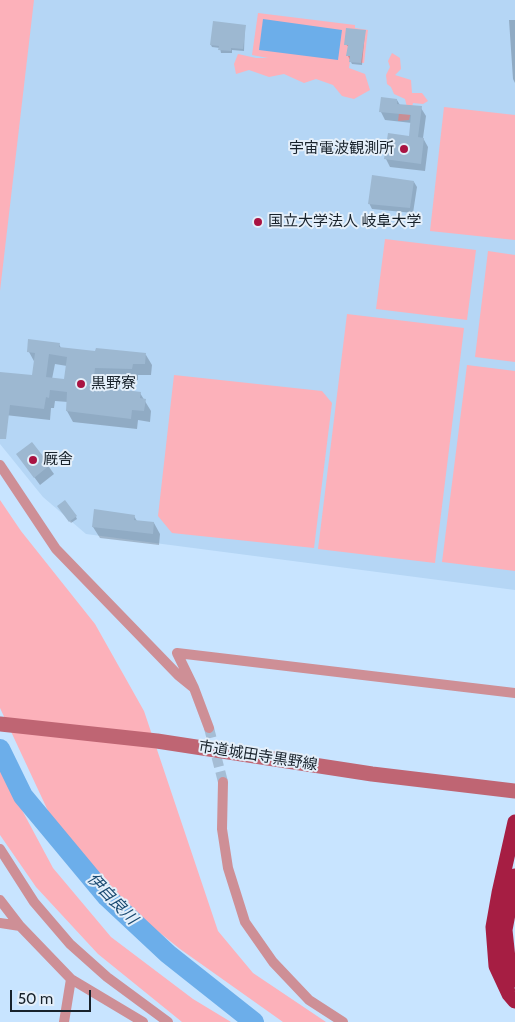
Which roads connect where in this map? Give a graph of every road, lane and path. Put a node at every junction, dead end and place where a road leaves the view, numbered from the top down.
1 (0, 465) edge
2 (194, 688) junction
3 (515, 693) edge
4 (0, 724) edge
5 (209, 728) tunnel mouth
6 (223, 782) tunnel mouth
7 (515, 791) edge
8 (515, 822) edge
9 (0, 849) edge
10 (515, 876) edge
11 (0, 900) edge
12 (0, 923) edge
13 (20, 926) junction
14 (71, 979) junction
15 (515, 980) edge
16 (515, 1001) edge
17 (64, 1022) edge
18 (144, 1022) edge
19 (168, 1022) edge
20 (343, 1022) edge

1 - 2 street
2 - 3 street
2 - 5 street
4 - 7 street, 市道城田寺黒野線
6 - 20 street
8 - 16 highway
9 - 19 street
10 - 15 highway
11 - 13 street
12 - 13 street
13 - 14 street
14 - 17 street
14 - 18 street

